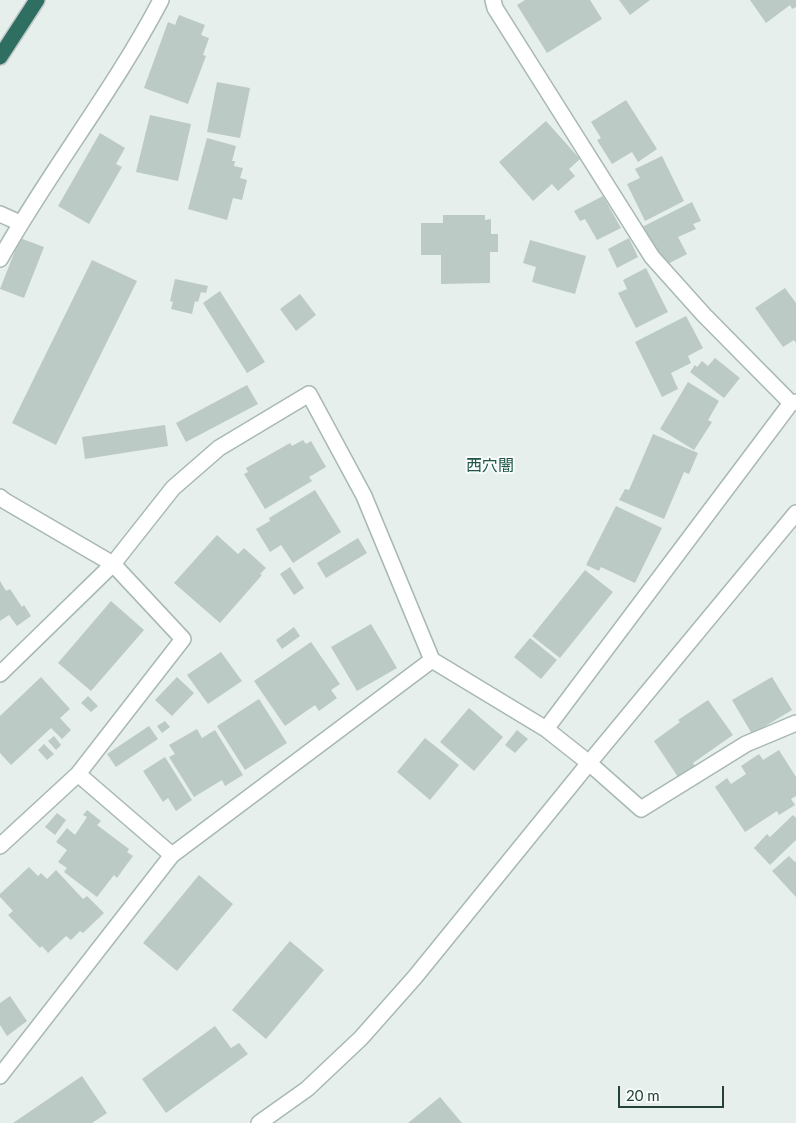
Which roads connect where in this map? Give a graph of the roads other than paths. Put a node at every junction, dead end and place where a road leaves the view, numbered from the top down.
1 (37, 0) edge
2 (161, 0) edge
3 (493, 0) edge
4 (0, 57) edge
5 (0, 214) edge
6 (20, 223) junction
7 (0, 259) edge
8 (793, 403) edge
9 (0, 497) edge
10 (796, 512) edge
11 (113, 564) junction
12 (432, 660) junction
13 (0, 674) edge
14 (796, 723) edge
15 (546, 729) junction
16 (589, 763) junction
17 (78, 774) junction
18 (0, 846) edge
19 (172, 855) junction
20 (0, 1076) edge
21 (259, 1123) edge

1 - 4 highway
2 - 6 street
3 - 8 street
5 - 6 street
6 - 7 street
8 - 15 street
9 - 11 street
10 - 16 street
11 - 12 street
11 - 13 street
11 - 17 street
12 - 15 street
12 - 19 street
14 - 16 street
15 - 16 street
16 - 21 street
17 - 18 street
17 - 19 street
19 - 20 street

